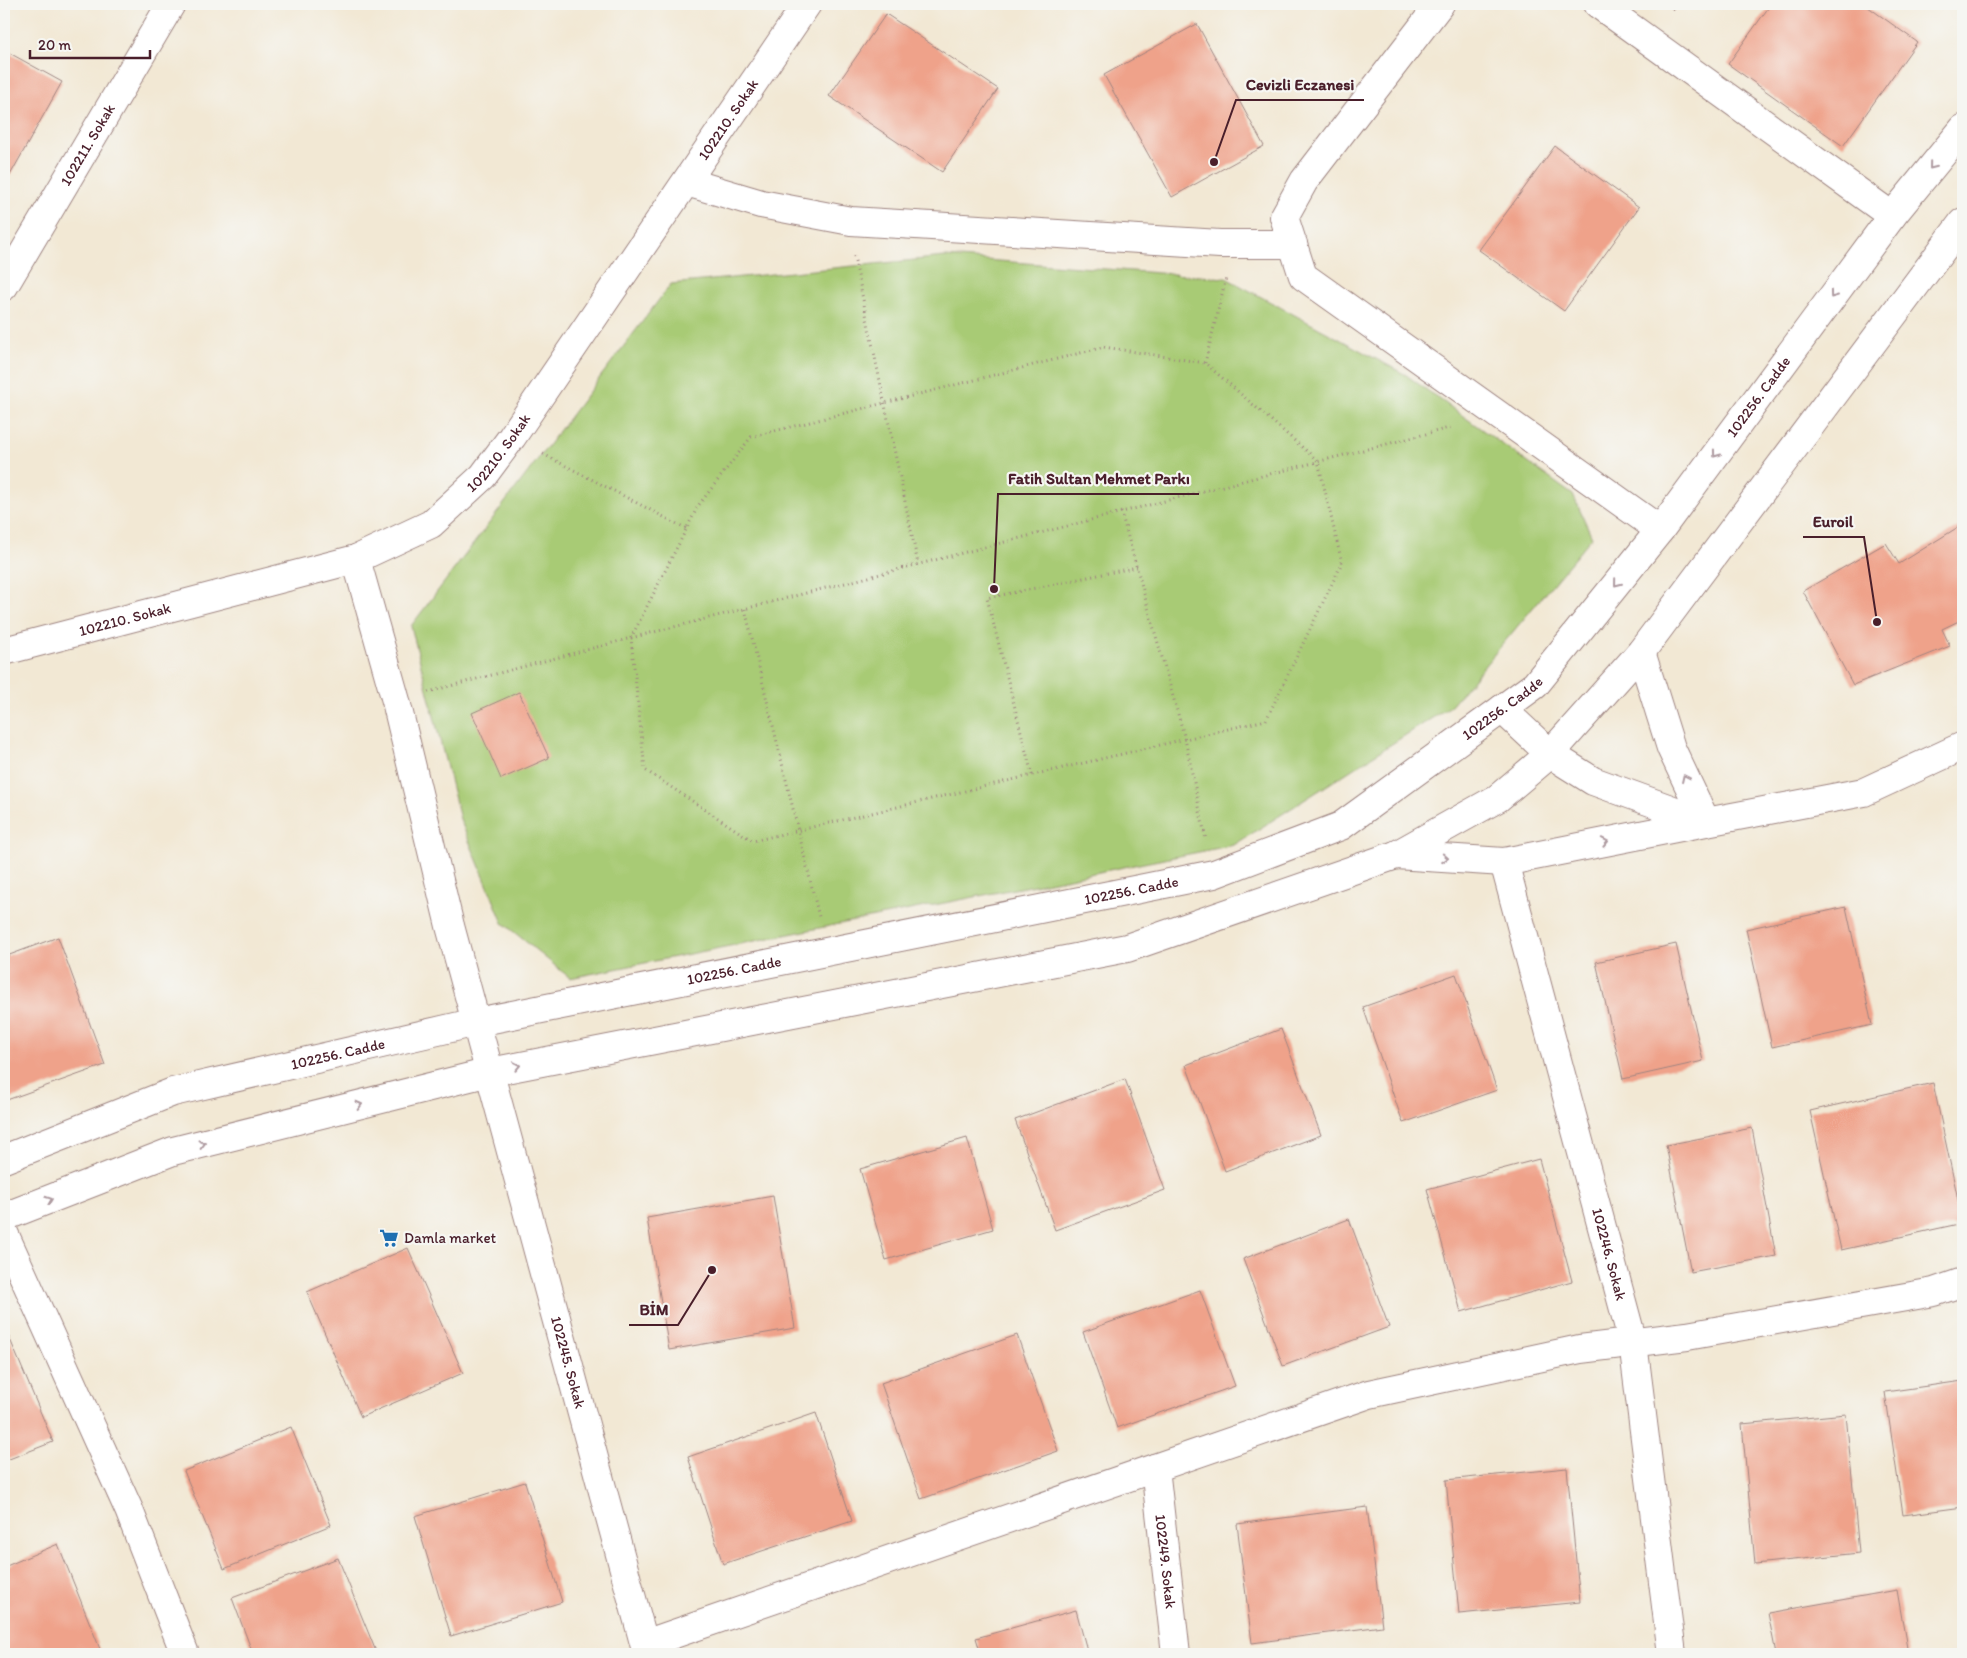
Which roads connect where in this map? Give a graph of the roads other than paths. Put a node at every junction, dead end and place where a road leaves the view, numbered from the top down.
1 (171, 4) edge
2 (807, 4) edge
3 (1440, 4) edge
4 (1598, 4) edge
5 (1963, 129) edge
6 (687, 182) junction
7 (1892, 216) junction
8 (1963, 222) edge
9 (1293, 244) junction
10 (4, 286) edge
11 (1660, 530) junction
12 (356, 559) junction
13 (4, 651) edge
14 (1641, 652) junction
15 (1502, 709) junction
16 (1963, 746) edge
17 (1550, 754) junction
18 (1706, 822) junction
19 (1396, 855) junction
20 (1504, 862) junction
21 (477, 1022) junction
22 (490, 1072) junction
23 (4, 1159) edge
24 (4, 1217) edge
25 (4, 1233) edge
26 (1963, 1282) edge
27 (1633, 1342) junction
28 (1155, 1468) junction
29 (646, 1649) edge
30 (185, 1654) edge
31 (1176, 1654) edge
32 (1672, 1654) edge

1 - 10 street, 102211. Sokak
2 - 6 street, 102210. Sokak
3 - 9 street
4 - 7 street
5 -> 7 street, 102256. Cadde
6 - 9 street
6 - 12 street, 102210. Sokak
7 -> 11 street, 102256. Cadde
8 - 14 street
9 - 11 street
11 -> 15 street, 102256. Cadde
12 - 13 street, 102210. Sokak
12 - 21 street, 102245. Sokak
14 - 17 street
18 -> 14 street
15 - 17 street
15 - 21 street, 102256. Cadde
16 - 18 street
17 - 18 street
17 - 19 street
20 -> 18 street
19 -> 20 street
22 -> 19 street
20 - 27 street, 102246. Sokak
21 - 22 street, 102245. Sokak
21 - 23 street, 102256. Cadde
24 -> 22 street
22 - 29 street, 102245. Sokak
25 - 30 street
26 - 27 street
27 - 28 street
27 - 32 street, 102246. Sokak
28 - 29 street
28 - 31 street, 102249. Sokak

